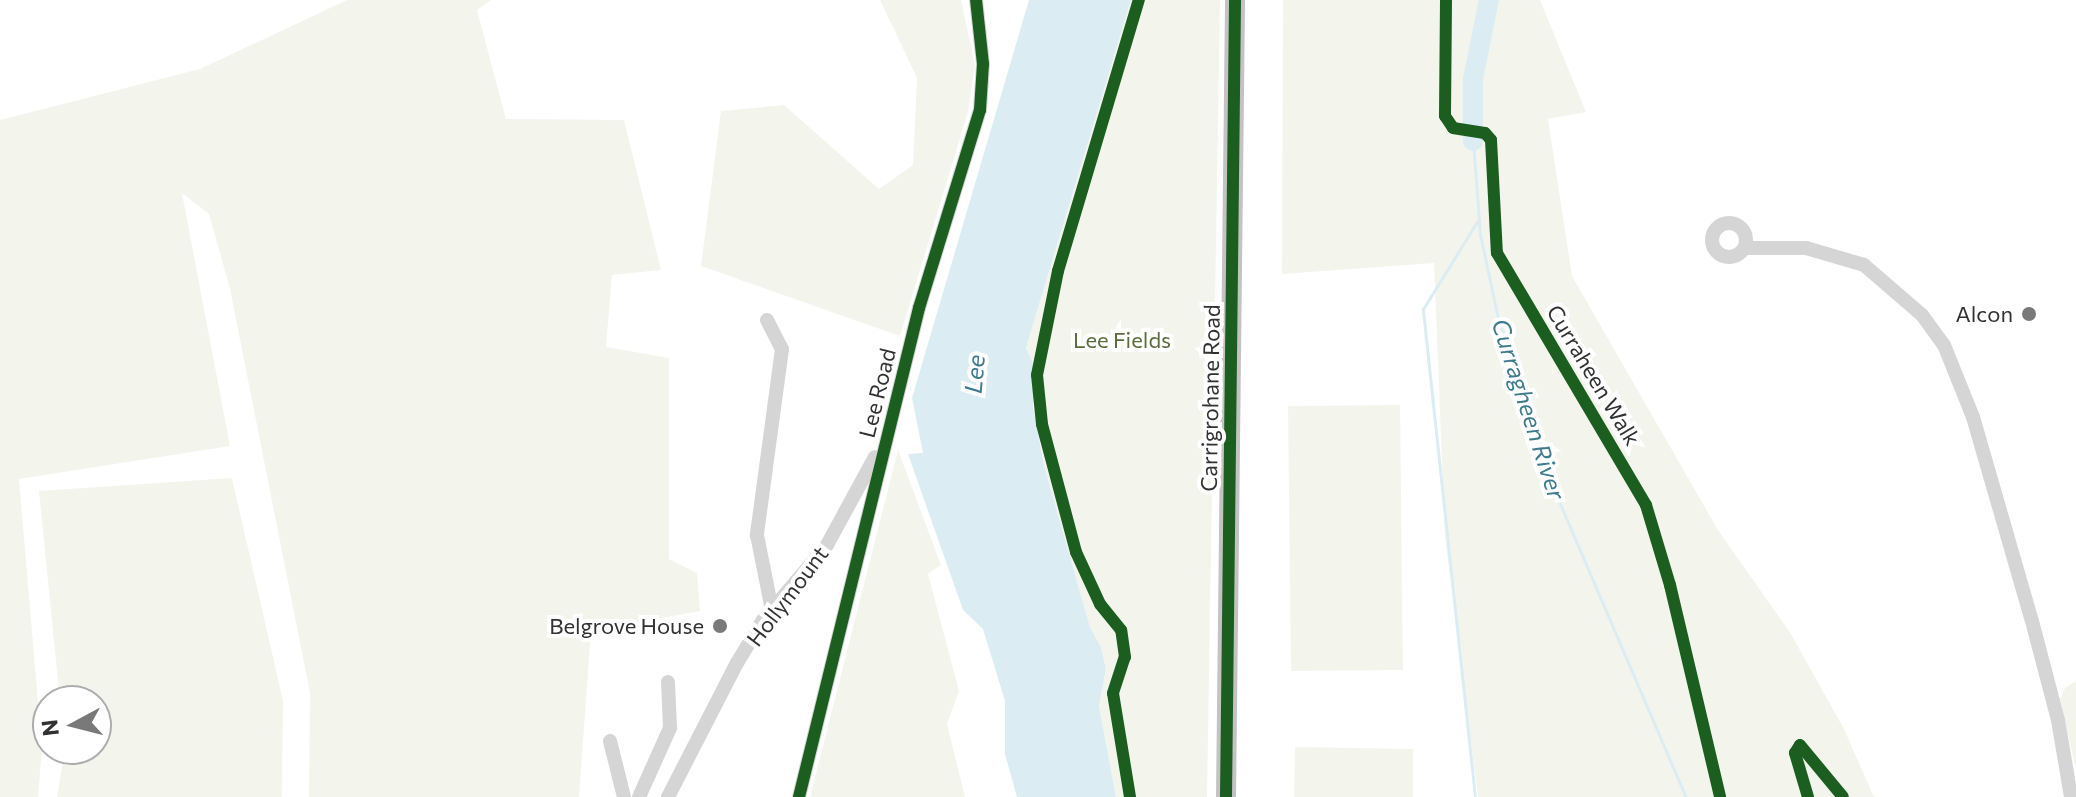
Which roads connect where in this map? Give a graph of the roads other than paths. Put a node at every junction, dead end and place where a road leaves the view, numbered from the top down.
1 (976, 0) edge
2 (1235, 0) edge
3 (1745, 248) dead end
4 (767, 320) dead end
5 (886, 440) junction
6 (772, 610) junction
7 (668, 682) dead end
8 (610, 741) dead end
9 (624, 797) edge
10 (639, 797) edge
11 (668, 797) edge
12 (799, 797) edge
13 (1226, 797) edge
14 (2071, 797) edge

1 - 5 street, Lee Road
2 - 13 highway, Carrigrohane Road
3 - 14 street
4 - 6 street
5 - 6 street, Hollymount
5 - 12 street, Lee Road
6 - 11 street, Hollymount
7 - 10 street
8 - 9 street

